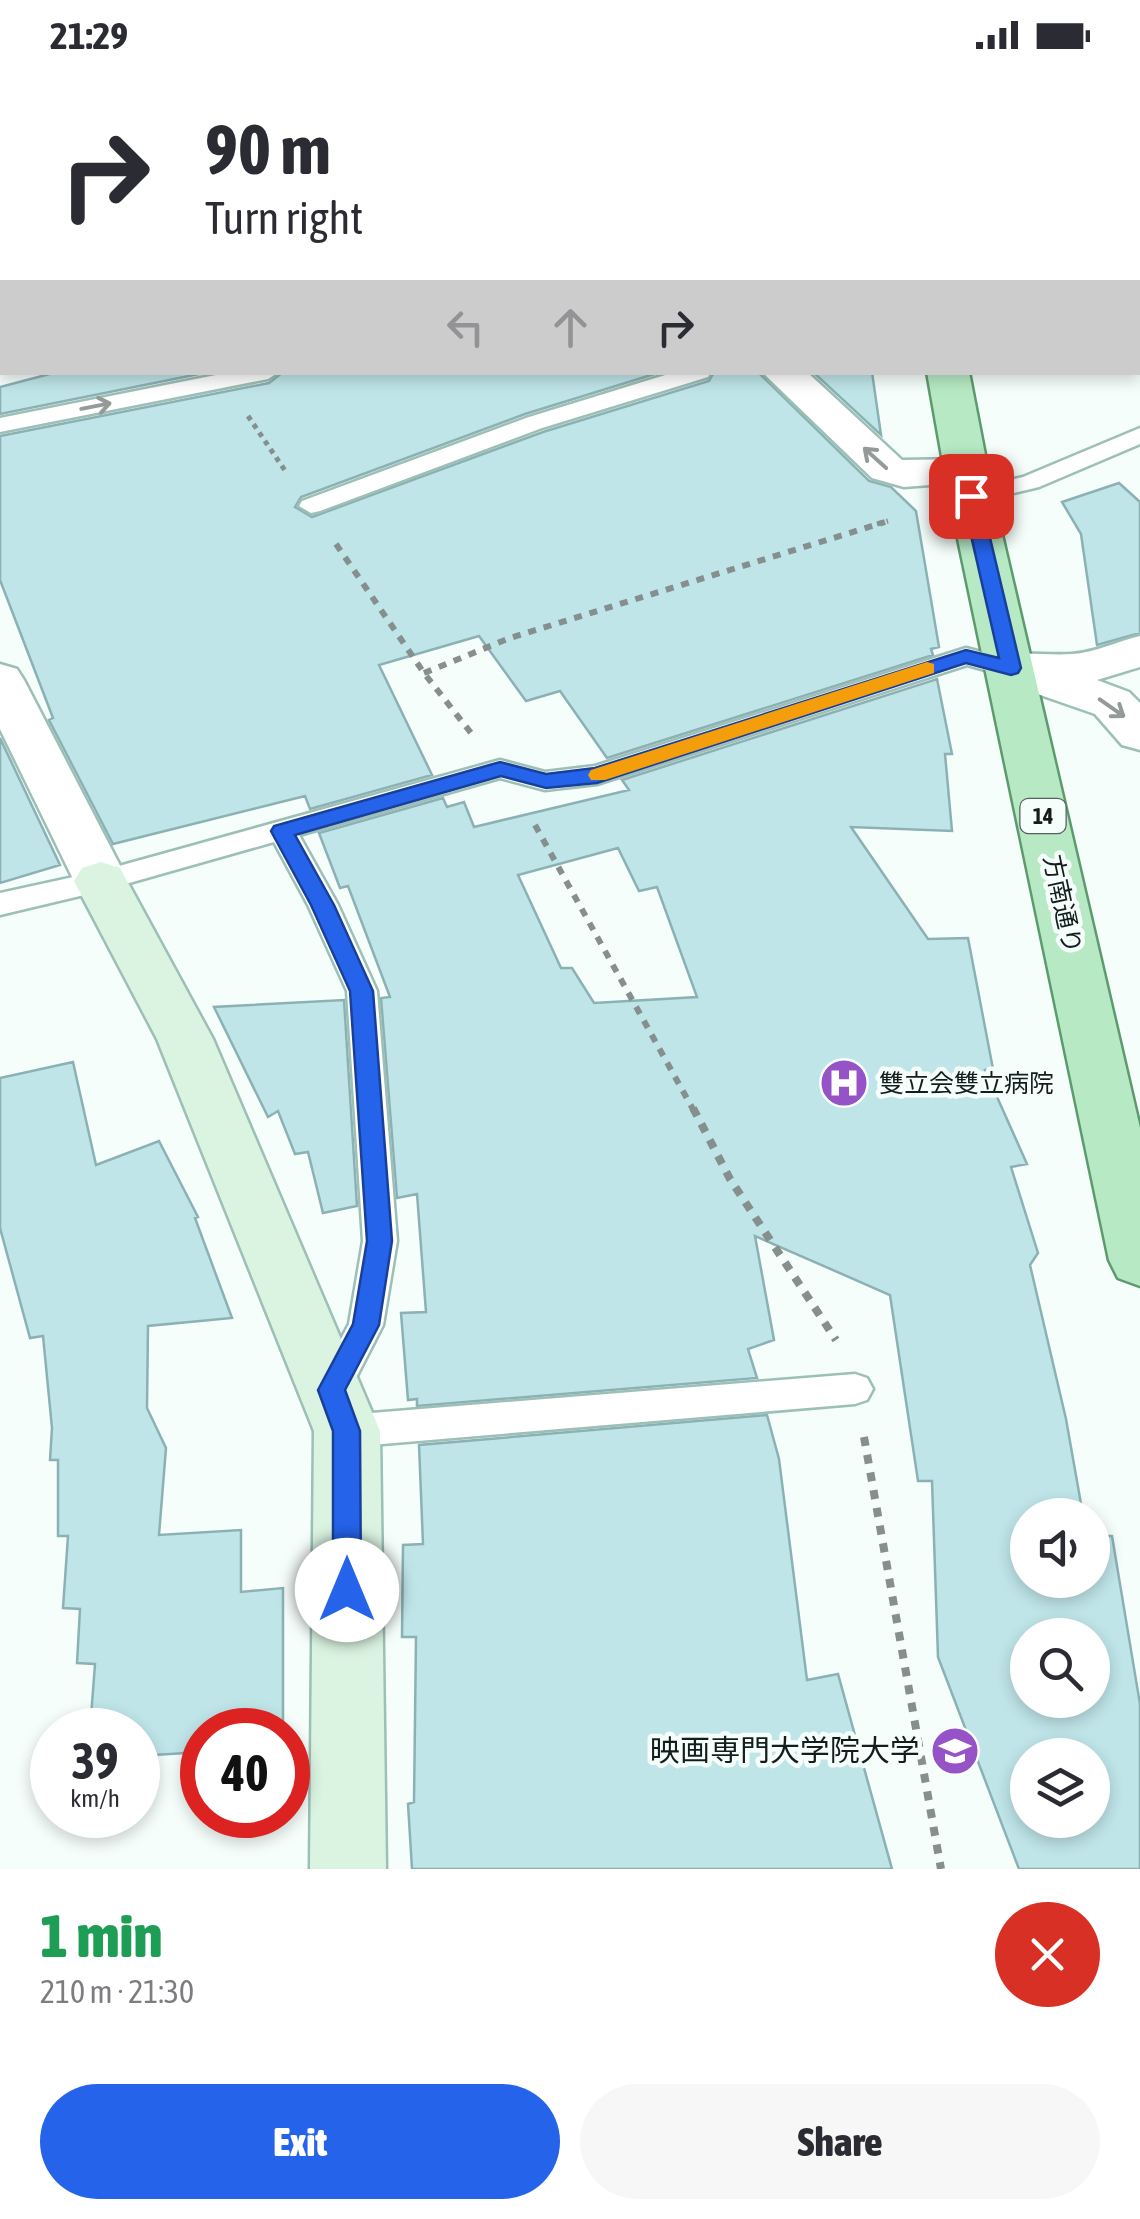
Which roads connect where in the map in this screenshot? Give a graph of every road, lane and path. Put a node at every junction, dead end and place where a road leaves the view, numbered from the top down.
1 (253, 375) edge
2 (690, 375) edge
3 (785, 375) edge
4 (949, 375) edge
5 (223, 381) junction
6 (0, 425) edge
7 (1140, 434) edge
8 (969, 484) junction
9 (311, 506) junction
10 (1140, 651) edge
11 (1011, 668) junction
12 (424, 673) junction
13 (0, 680) edge
14 (1140, 733) edge
15 (500, 769) junction
16 (282, 831) junction
17 (100, 881) junction
18 (0, 904) edge
19 (1140, 1260) edge
20 (855, 1389) junction
21 (339, 1411) junction
22 (348, 1869) edge
23 (941, 1869) edge

1 - 5 lane
2 - 9 lane
8 -> 3 street
4 - 8 main road, 方南通り / 14
6 -> 5 lane
5 - 9 path
7 - 8 lane
8 - 11 main road, 方南通り / 14
8 - 12 path
9 - 12 path
10 - 11 street
11 -> 14 street
11 - 15 lane
11 - 19 main road, 方南通り / 14
12 - 15 path
13 - 17 street
15 - 16 lane
15 - 20 path
16 - 17 lane
16 - 21 lane
17 - 18 lane
17 - 21 street
20 - 21 lane
20 - 23 path
21 - 22 street

